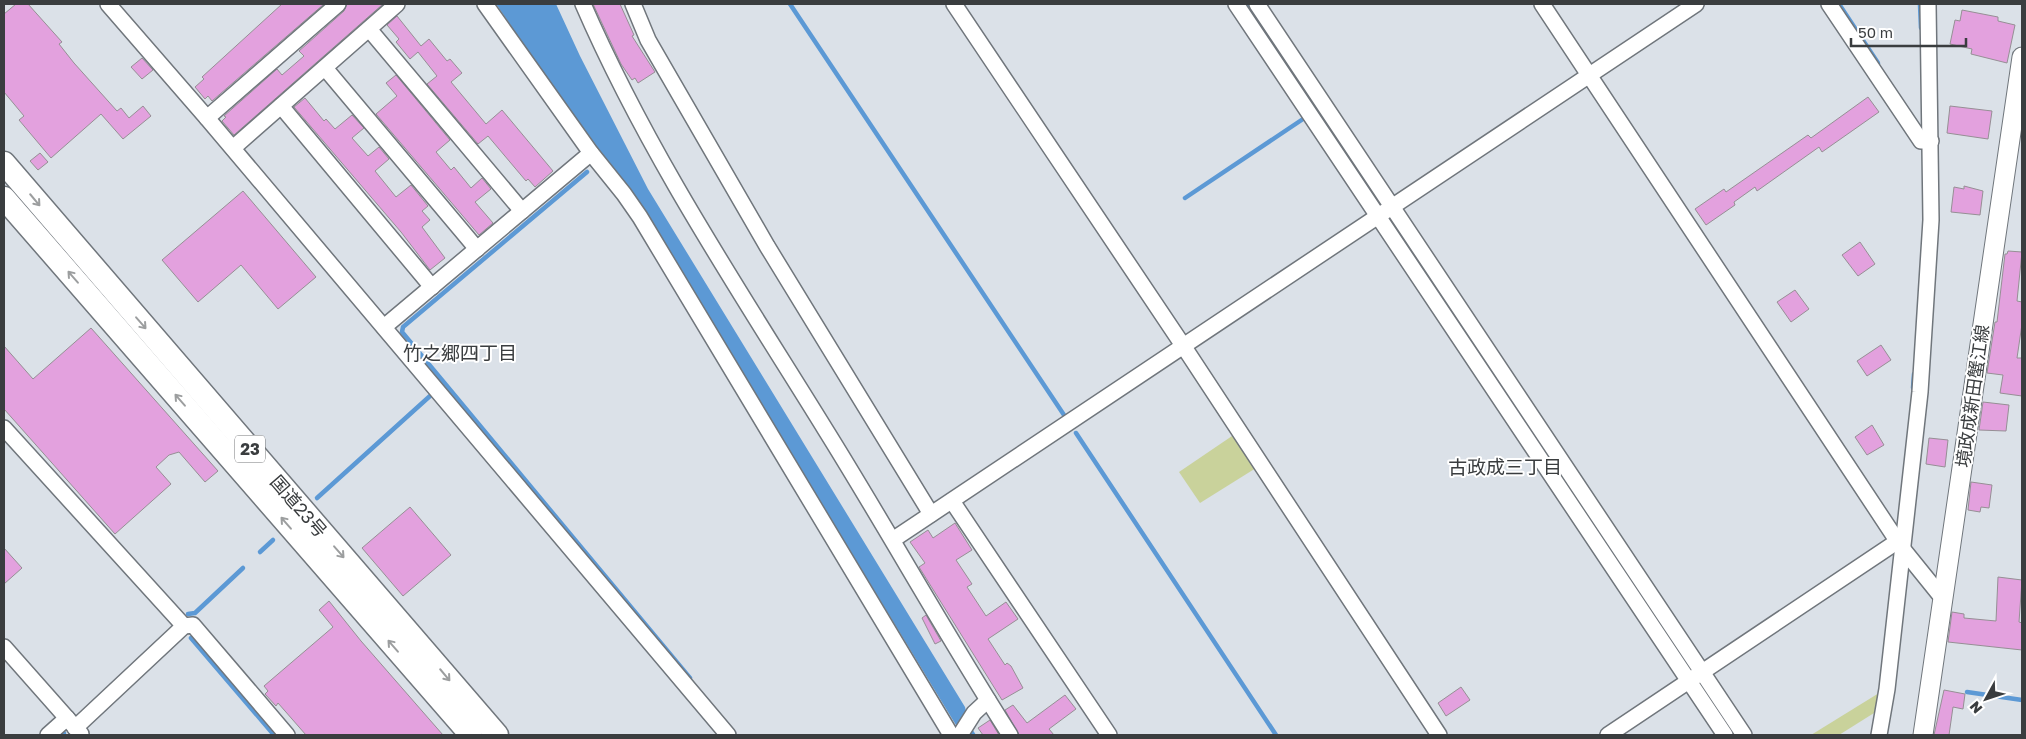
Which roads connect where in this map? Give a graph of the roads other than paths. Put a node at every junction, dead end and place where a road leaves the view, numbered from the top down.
1 (108, 4) edge
2 (338, 4) edge
3 (397, 4) edge
4 (485, 4) edge
5 (584, 4) edge
6 (633, 4) edge
7 (954, 4) edge
8 (1236, 4) edge
9 (1257, 4) edge
10 (1542, 4) edge
11 (1696, 4) edge
12 (1829, 4) edge
13 (1928, 4) edge
14 (369, 28) junction
15 (2022, 56) edge
16 (324, 68) junction
17 (1590, 76) junction
18 (281, 106) junction
19 (208, 118) junction
20 (1931, 141) junction
21 (233, 148) junction
22 (591, 153) junction
23 (4, 163) edge
24 (4, 198) edge
25 (1393, 207) junction
26 (522, 212) junction
27 (1378, 217) junction
28 (477, 249) junction
29 (432, 287) junction
30 (384, 328) junction
31 (1184, 347) junction
32 (4, 428) edge
33 (952, 501) junction
34 (931, 514) junction
35 (894, 539) junction
36 (1900, 544) junction
37 (1944, 600) junction
38 (184, 626) junction
39 (4, 647) edge
40 (1702, 672) junction
41 (1689, 681) junction
42 (988, 700) junction
43 (74, 727) edge
44 (48, 735) edge
45 (287, 735) edge
46 (471, 735) edge
47 (497, 735) edge
48 (728, 735) edge
49 (951, 735) edge
50 (960, 735) edge
51 (1010, 735) edge
52 (1109, 735) edge
53 (1439, 735) edge
54 (1608, 735) edge
55 (1725, 735) edge
56 (1744, 735) edge
57 (1879, 735) edge
58 (1923, 735) edge

1 - 19 street
2 - 19 street
3 - 14 street
4 - 22 street
5 - 35 street
6 - 34 street
7 - 31 street
8 - 27 street
9 - 25 street
10 - 17 street
11 - 17 street
12 - 20 street
13 - 20 street
14 - 16 street
14 - 26 street
15 - 37 main road, 境政成新田蟹江線
16 - 18 street
16 - 28 street
17 - 25 street
17 - 36 street
18 - 21 street
18 - 29 street
19 - 21 street
20 - 36 street
21 - 30 street
22 - 26 street
22 - 49 street
23 -> 47 highway, 国道23号 / 23
46 -> 24 highway, 国道23号 / 23
25 - 27 street
25 - 40 street
26 - 28 street
27 - 31 street
27 - 41 street
28 - 29 street
29 - 30 street
30 - 48 street
31 - 33 street
31 - 53 street
32 - 38 street
33 - 34 street
33 - 52 street
34 - 35 street
35 - 42 street
36 - 37 street
36 - 40 street
36 - 57 street
37 - 58 main road, 境政成新田蟹江線
38 - 43 street
38 - 45 street
39 - 43 street
40 - 41 street
40 - 56 street
41 - 54 street
41 - 55 street
42 - 50 street
42 - 51 street
43 - 44 street

